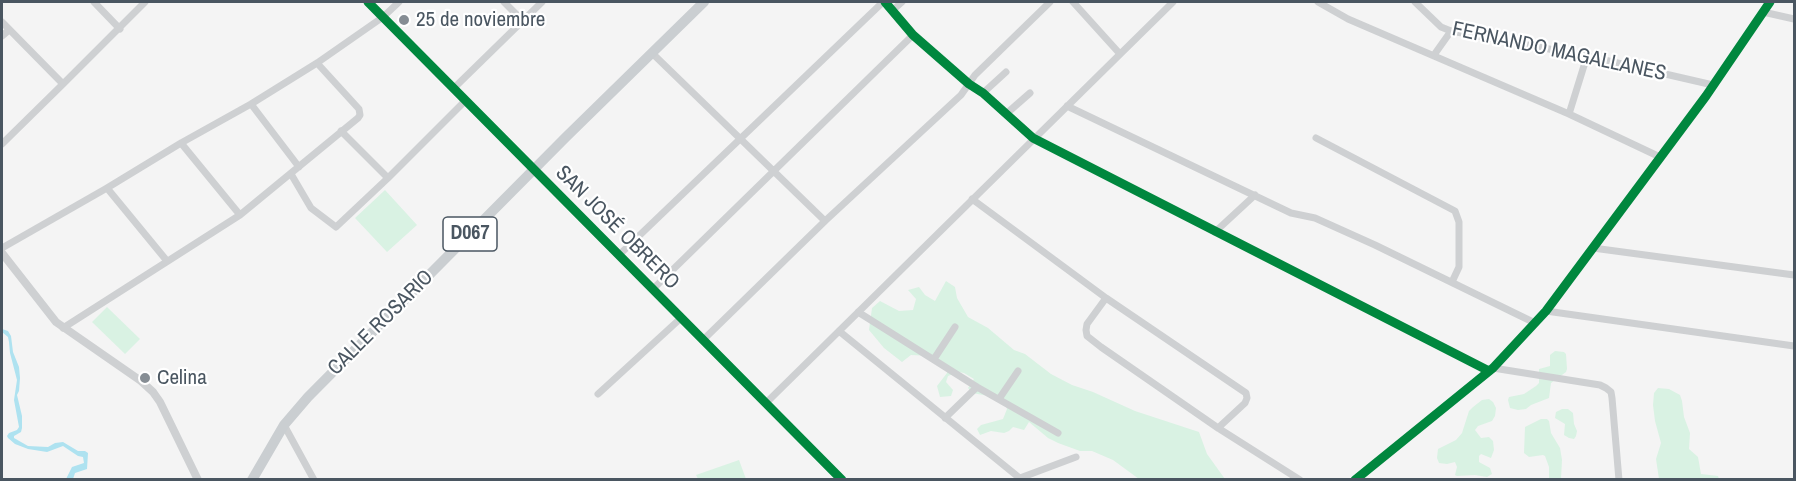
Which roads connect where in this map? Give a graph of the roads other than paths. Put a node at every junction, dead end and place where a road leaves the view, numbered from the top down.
1 (94, 2) edge
2 (145, 2) edge
3 (368, 2) edge
4 (399, 2) edge
5 (504, 2) edge
6 (542, 2) edge
7 (704, 2) edge
8 (884, 2) edge
9 (902, 2) edge
10 (1050, 2) edge
11 (1073, 2) edge
12 (1173, 2) edge
13 (1415, 2) edge
14 (1768, 2) edge
15 (1322, 3) edge
16 (893, 10) junction
17 (1763, 12) junction
18 (384, 17) junction
19 (1794, 19) edge
20 (522, 20) junction
21 (2, 22) edge
22 (120, 28) junction
23 (9, 30) junction
24 (1452, 31) junction
25 (913, 35) junction
26 (2, 36) edge
27 (652, 52) junction
28 (1120, 54) junction
29 (1434, 55) junction
30 (1587, 56) junction
31 (316, 63) junction
32 (1006, 72) dead end
33 (63, 84) junction
34 (969, 84) junction
35 (1713, 85) junction
36 (454, 88) junction
37 (983, 93) junction
38 (1030, 93) dead end
39 (465, 101) junction
40 (251, 104) junction
41 (1067, 106) junction
42 (1006, 114) junction
43 (1569, 114) junction
44 (341, 131) junction
45 (1033, 138) junction
46 (1316, 138) dead end
47 (740, 139) junction
48 (181, 143) junction
49 (2, 144) edge
50 (1660, 157) junction
51 (299, 167) junction
52 (534, 170) junction
53 (774, 171) junction
54 (291, 174) junction
55 (388, 178) junction
56 (107, 188) junction
57 (1255, 195) junction
58 (972, 199) junction
59 (240, 215) junction
60 (825, 221) junction
61 (1215, 232) junction
62 (2, 248) edge
63 (1593, 248) junction
64 (2, 253) edge
65 (619, 255) junction
66 (166, 261) junction
67 (1794, 275) edge
68 (1452, 282) junction
69 (653, 289) junction
70 (1106, 298) junction
71 (1546, 311) junction
72 (858, 312) junction
73 (681, 318) junction
74 (1535, 323) junction
75 (955, 327) dead end
76 (63, 328) junction
77 (839, 331) junction
78 (703, 340) junction
79 (1794, 346) edge
80 (934, 359) junction
81 (1491, 370) junction
82 (1018, 371) dead end
83 (977, 387) junction
84 (598, 394) dead end
85 (999, 399) junction
86 (766, 403) junction
87 (945, 418) junction
88 (284, 425) junction
89 (1218, 429) junction
90 (1058, 433) dead end
91 (1076, 457) dead end
92 (1021, 479) edge
93 (198, 480) edge
94 (252, 480) edge
95 (314, 480) edge
96 (842, 480) edge
97 (1300, 480) edge
98 (1355, 480) edge
99 (1619, 480) edge

1 - 22 street
2 - 22 street
3 - 18 street, SAN JOSÉ OBRERO
4 - 18 street
5 - 20 street
6 - 20 street
7 - 27 main road, CALLE ROSARIO / D067
8 - 16 street
8 - 47 street
9 - 16 street
10 - 34 street
11 - 28 street
12 - 28 street
13 - 24 street, FERNANDO MAGALLANES
14 - 17 street
15 - 29 street
16 - 25 street
17 - 19 street
17 - 35 street
18 - 31 street
18 - 36 street, SAN JOSÉ OBRERO
20 - 36 street
21 - 23 street
22 - 33 street
23 - 26 street
23 - 33 street
24 - 29 street
24 - 30 street, FERNANDO MAGALLANES
25 - 34 street
25 - 53 street
27 - 47 street
27 - 52 main road, CALLE ROSARIO / D067
28 - 41 street
29 - 43 street
30 - 35 street, FERNANDO MAGALLANES
30 - 43 street
31 - 40 street
31 - 44 street
32 - 37 street
33 - 49 street
34 - 37 street
34 - 60 street
35 - 50 street
36 - 39 street, SAN JOSÉ OBRERO
37 - 42 street
38 - 42 street
39 - 52 street, SAN JOSÉ OBRERO
39 - 55 street
40 - 48 street
40 - 51 street
41 - 45 street
41 - 57 street
42 - 45 street
43 - 50 street
44 - 51 street
44 - 55 street
45 - 58 street
45 - 61 street
46 - 68 street
47 - 53 street
47 - 65 street
48 - 56 street
48 - 59 street
50 - 63 street
51 - 54 street
52 - 65 street, SAN JOSÉ OBRERO
52 - 88 main road, CALLE ROSARIO / D067
53 - 60 street
53 - 69 street
54 - 55 street
54 - 59 street
56 - 62 street
56 - 66 street
57 - 61 street
57 - 68 street
58 - 70 street
58 - 72 street
59 - 66 street
60 - 78 street
61 - 81 street
63 - 67 street
63 - 71 street
64 - 76 street
65 - 69 street, SAN JOSÉ OBRERO
66 - 76 street
68 - 74 street
69 - 73 street, SAN JOSÉ OBRERO
70 - 89 street
70 - 89 street
71 - 74 street
71 - 79 street
72 - 77 street
72 - 80 street
73 - 78 street, SAN JOSÉ OBRERO
73 - 84 street
74 - 81 street
75 - 80 street
76 - 93 street
77 - 86 street
77 - 87 street
78 - 86 street, SAN JOSÉ OBRERO
80 - 83 street
81 - 98 street
81 - 99 street
82 - 85 street
83 - 85 street
83 - 87 street
85 - 90 street
86 - 96 street, SAN JOSÉ OBRERO
87 - 92 street
88 - 94 main road, CALLE ROSARIO / D067
88 - 95 street
89 - 97 street
91 - 92 street

